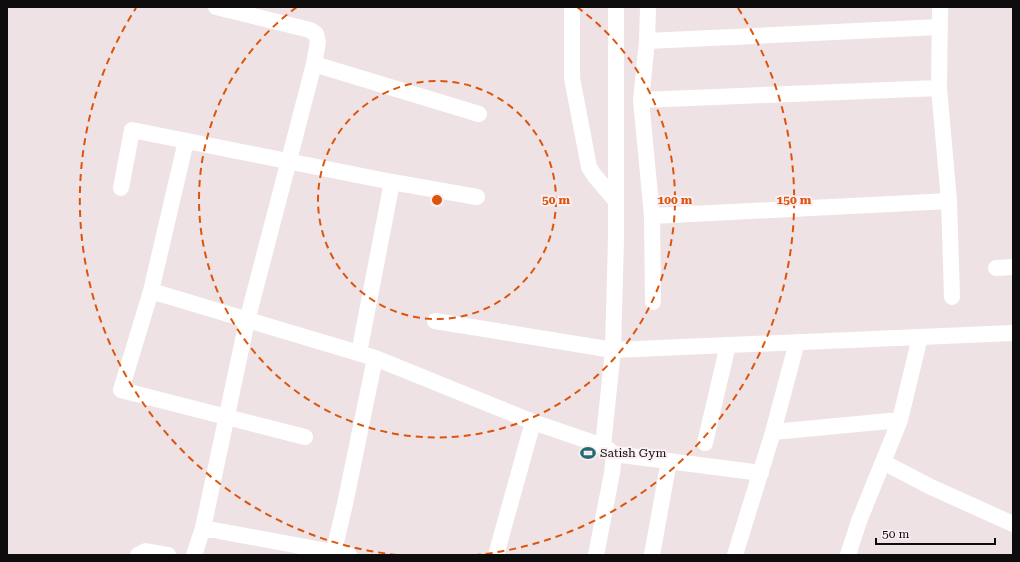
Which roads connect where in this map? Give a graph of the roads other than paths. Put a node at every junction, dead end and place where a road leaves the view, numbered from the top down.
1 (216, 7) edge
2 (572, 7) edge
3 (616, 7) edge
4 (648, 7) edge
5 (940, 7) edge
6 (940, 27) junction
7 (647, 41) junction
8 (314, 64) junction
9 (939, 88) junction
10 (641, 100) junction
11 (480, 114) dead end
12 (186, 141) junction
13 (289, 162) junction
14 (392, 182) junction
15 (121, 188) dead end
16 (477, 197) dead end
17 (616, 201) junction
18 (949, 201) junction
19 (652, 216) junction
20 (1013, 267) edge
21 (996, 268) dead end
22 (151, 291) junction
23 (952, 297) dead end
24 (653, 302) dead end
25 (247, 321) junction
26 (435, 321) dead end
27 (1013, 333) edge
28 (920, 337) junction
29 (797, 342) junction
30 (728, 345) junction
31 (613, 350) junction
32 (359, 353) junction
33 (375, 358) junction
34 (226, 418) junction
35 (900, 420) junction
36 (533, 422) junction
37 (773, 432) junction
38 (305, 437) dead end
39 (705, 443) dead end
40 (609, 450) junction
41 (669, 461) junction
42 (883, 462) junction
43 (761, 473) junction
44 (1013, 524) edge
45 (203, 528) junction
46 (339, 554) edge
47 (138, 555) edge
48 (168, 555) edge
49 (194, 555) edge
50 (496, 555) edge
51 (596, 555) edge
52 (652, 555) edge
53 (735, 555) edge
54 (848, 555) edge

1 - 8 street
2 - 17 street
3 - 17 street
4 - 7 street
5 - 6 street
6 - 7 street
6 - 9 street
7 - 10 street
8 - 11 street
8 - 13 street
9 - 10 street
9 - 18 street
10 - 19 street
12 - 13 street
12 - 15 street
12 - 22 street
13 - 14 street
13 - 25 street
14 - 16 street
14 - 32 street
17 - 31 street
18 - 19 street
18 - 23 street
19 - 24 street
20 - 21 street
22 - 25 street
22 - 34 street
25 - 32 street
25 - 34 street
26 - 31 street
27 - 28 street
28 - 29 street
28 - 35 street
29 - 30 street
29 - 37 street
30 - 31 street
30 - 39 street
31 - 40 street
32 - 33 street
33 - 36 street
33 - 46 street
34 - 38 street
34 - 45 street
35 - 37 street
35 - 42 street
36 - 40 street
36 - 50 street
37 - 43 street
40 - 41 street
40 - 51 street
41 - 43 street
41 - 52 street
42 - 44 street
42 - 54 street
43 - 53 street
45 - 46 street
45 - 49 street
47 - 48 street

